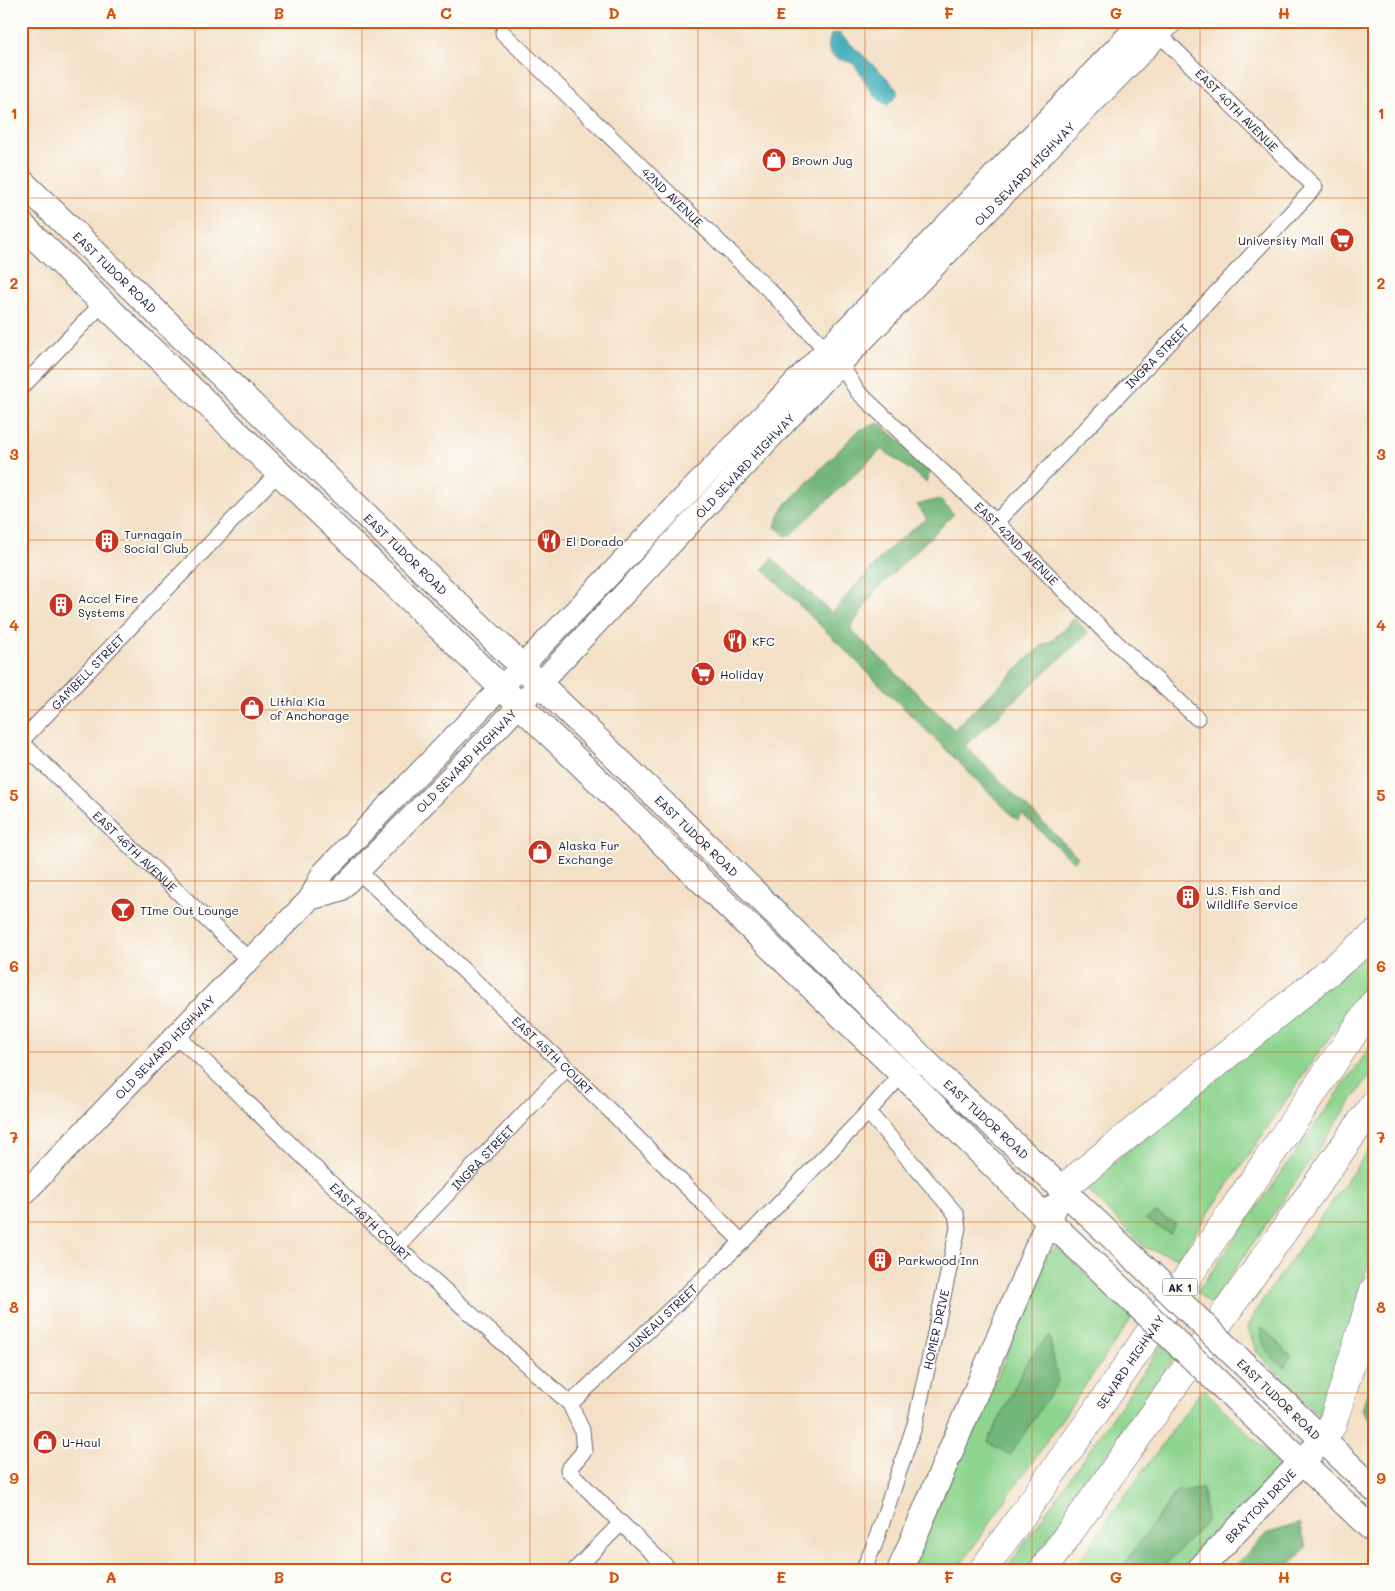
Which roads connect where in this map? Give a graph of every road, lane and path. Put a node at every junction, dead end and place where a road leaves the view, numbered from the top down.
1 (1142, 21) edge
2 (1159, 26) edge
3 (503, 33) dead end
4 (21, 182) edge
5 (1315, 187) joint
6 (21, 224) edge
7 (103, 303) junction
8 (833, 357) junction
9 (21, 388) edge
10 (278, 472) junction
11 (996, 522) junction
12 (522, 665) junction
13 (540, 683) junction
14 (501, 687) junction
15 (520, 705) junction
16 (1197, 718) dead end
17 (21, 741) edge
18 (358, 871) junction
19 (310, 899) junction
20 (1374, 935) edge
21 (249, 960) junction
22 (1374, 1003) edge
23 (176, 1036) junction
24 (567, 1068) junction
25 (902, 1074) junction
26 (1374, 1104) edge
27 (868, 1112) junction
28 (1062, 1189) junction
29 (21, 1197) edge
30 (1049, 1221) junction
31 (742, 1242) junction
32 (397, 1247) junction
33 (1374, 1290) edge
34 (570, 1404) junction
35 (1322, 1440) junction
36 (1301, 1463) junction
37 (1374, 1489) edge
38 (622, 1523) junction
39 (1374, 1531) edge
40 (576, 1570) edge
41 (670, 1570) edge
42 (864, 1570) edge
43 (900, 1570) edge
44 (983, 1570) edge
45 (1043, 1570) edge
46 (1199, 1570) edge

1 - 8 main road, OLD SEWARD HIGHWAY
2 - 5 street, EAST 40TH AVENUE
2 - 8 main road, OLD SEWARD HIGHWAY
3 - 8 street, 42ND AVENUE
4 - 12 main road, EAST TUDOR ROAD
5 - 11 street, INGRA STREET
6 - 7 main road
7 - 9 street
7 - 10 main road
8 - 11 street, EAST 42ND AVENUE
8 - 12 main road, OLD SEWARD HIGHWAY
8 - 13 main road, OLD SEWARD HIGHWAY
10 - 14 main road
10 - 17 street, GAMBELL STREET
11 - 16 street, EAST 42ND AVENUE
12 - 13 main road, EAST TUDOR ROAD
12 - 14 main road, OLD SEWARD HIGHWAY
13 - 15 main road, OLD SEWARD HIGHWAY
13 - 28 main road, EAST TUDOR ROAD
14 - 15 main road
14 - 19 main road, OLD SEWARD HIGHWAY
15 - 18 main road, OLD SEWARD HIGHWAY
15 - 25 main road
17 - 21 street, EAST 46TH AVENUE
18 - 19 main road, OLD SEWARD HIGHWAY
18 - 24 street, EAST 45TH COURT
19 - 21 main road, OLD SEWARD HIGHWAY
20 - 28 highway
21 - 23 main road, OLD SEWARD HIGHWAY
22 - 44 highway, SEWARD HIGHWAY / AK 1
23 - 29 main road, OLD SEWARD HIGHWAY
23 - 32 street, EAST 46TH COURT
24 - 31 street, EAST 45TH COURT
24 - 32 street, INGRA STREET
25 - 27 street, JUNEAU STREET
25 - 30 main road
26 - 45 highway
27 - 31 street, JUNEAU STREET
27 - 42 street, HOMER DRIVE
28 - 30 main road
28 - 35 main road, EAST TUDOR ROAD, bridge
30 - 36 main road, bridge
30 - 43 main road
31 - 34 street, JUNEAU STREET
32 - 34 street, EAST 46TH COURT
33 - 35 highway
34 - 38 street
35 - 36 main road, BRAYTON DRIVE
35 - 37 main road, EAST TUDOR ROAD
36 - 39 main road
36 - 46 main road, BRAYTON DRIVE
38 - 40 street
38 - 41 street

